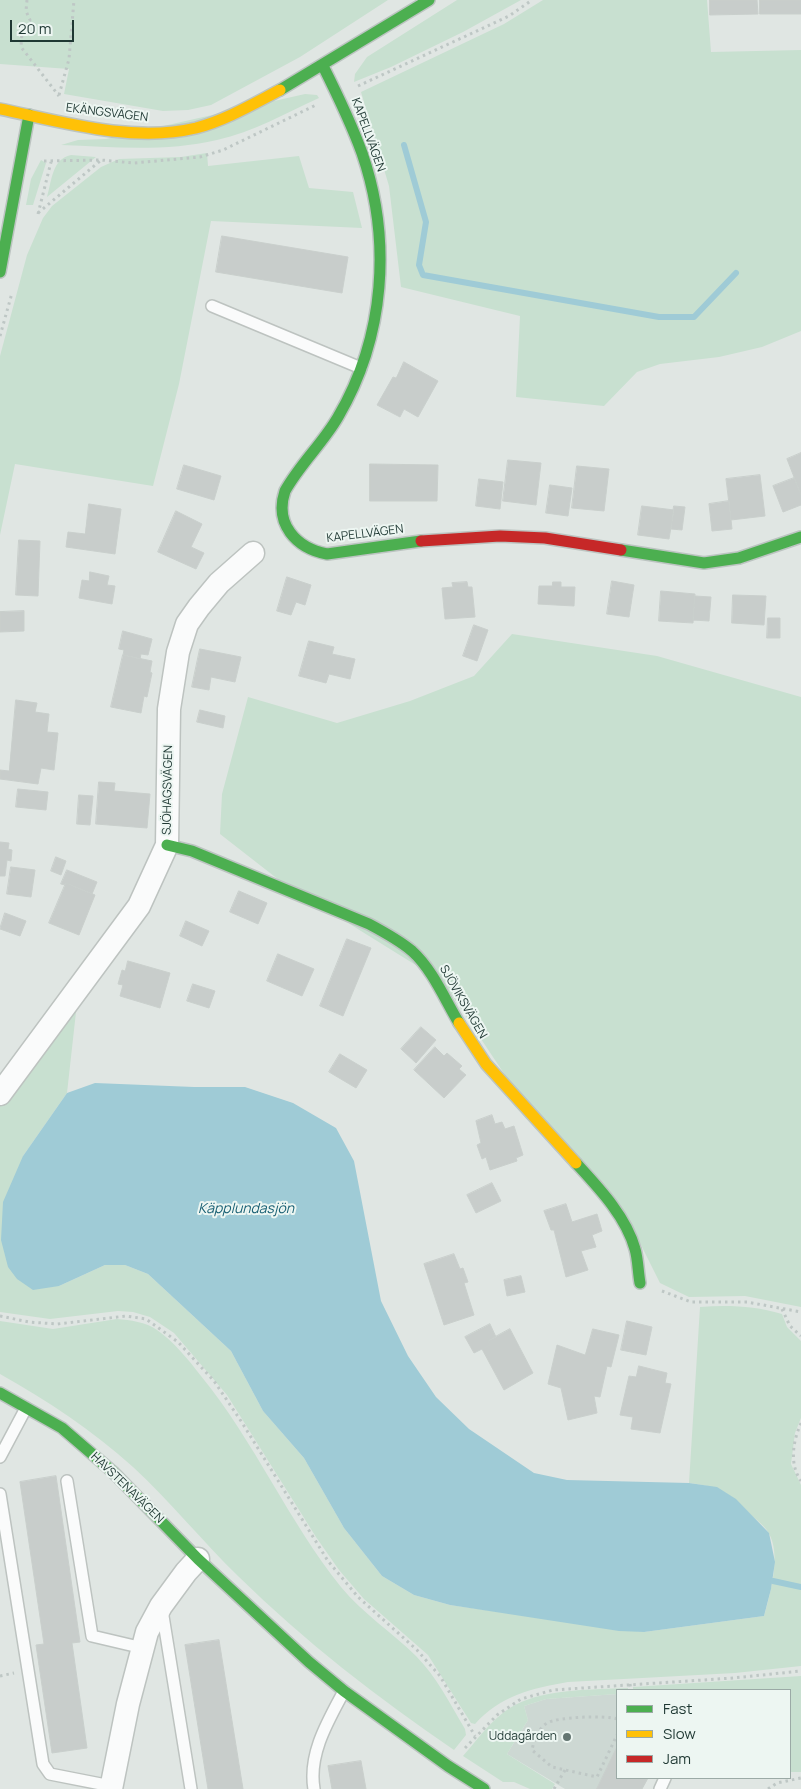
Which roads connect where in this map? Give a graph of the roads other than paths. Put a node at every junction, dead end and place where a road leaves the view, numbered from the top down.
1 (429, 0) edge
2 (323, 66) junction
3 (0, 109) edge
4 (29, 115) junction
5 (0, 272) edge
6 (212, 306) dead end
7 (362, 368) junction
8 (801, 537) edge
9 (253, 552) dead end
10 (167, 845) junction
11 (0, 1094) edge
12 (640, 1283) road end
13 (0, 1393) edge
14 (26, 1408) junction
15 (0, 1457) edge
16 (67, 1481) dead end
17 (0, 1494) edge
18 (198, 1559) junction
19 (161, 1606) junction
20 (143, 1648) junction
21 (344, 1691) junction
22 (111, 1787) edge
23 (191, 1789) edge
24 (314, 1789) edge
25 (484, 1789) edge

1 - 2 street, EKÄNGSVÄGEN
2 - 4 street, EKÄNGSVÄGEN
2 - 7 street, KAPELLVÄGEN
3 - 4 street, EKÄNGSVÄGEN
4 - 5 street
6 - 7 lane
7 - 8 street, KAPELLVÄGEN
9 - 10 street, SJÖHAGSVÄGEN
10 - 11 street, SJÖHAGSVÄGEN
10 - 12 street, SJÖVIKSVÄGEN
13 - 14 street, HAVSTENAVÄGEN
14 - 15 lane
14 - 18 street, HAVSTENAVÄGEN
16 - 20 lane
17 - 22 lane
18 - 19 street
18 - 21 street, HAVSTENAVÄGEN
19 - 20 street
19 - 23 lane
20 - 22 street
21 - 24 lane
21 - 25 street, HAVSTENAVÄGEN

